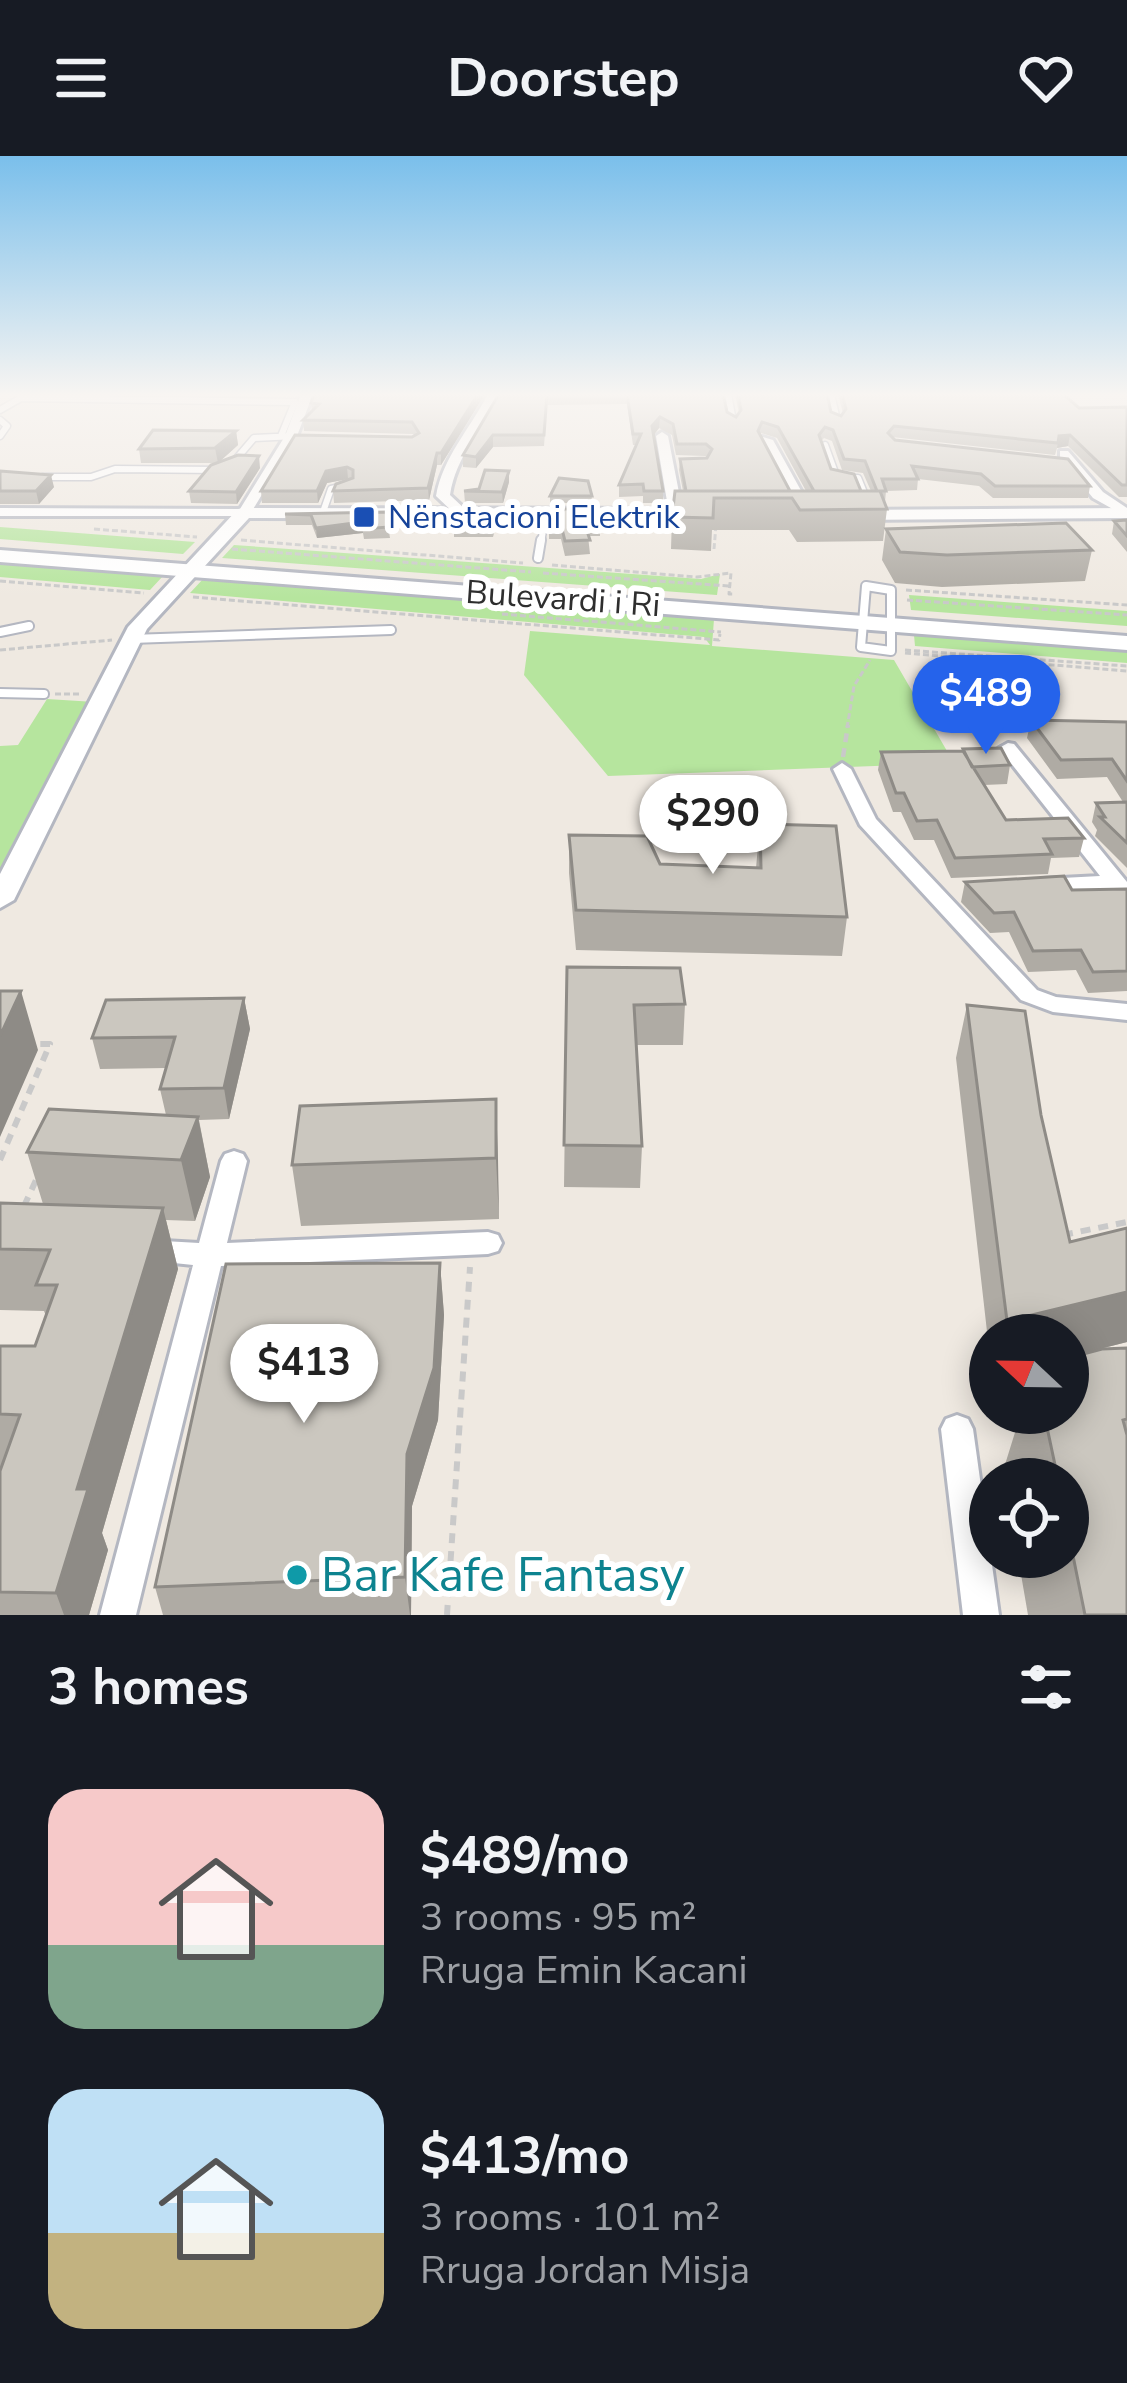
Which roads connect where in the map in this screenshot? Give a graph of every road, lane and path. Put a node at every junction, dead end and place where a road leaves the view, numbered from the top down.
1 (233, 462) edge
2 (276, 462) edge
3 (452, 462) edge
4 (779, 462) edge
5 (831, 462) edge
6 (1066, 462) edge
7 (667, 463) joint
8 (686, 463) edge
9 (21, 477) edge
10 (347, 486) edge
11 (0, 512) edge
12 (323, 512) junction
13 (460, 512) junction
14 (547, 512) junction
15 (244, 513) junction
16 (676, 513) junction
17 (1126, 513) edge
18 (726, 514) joint
19 (783, 514) edge
20 (807, 514) junction
21 (872, 514) junction
22 (78, 528) dead end
23 (224, 539) junction
24 (343, 548) junction
25 (714, 549) dead end
26 (0, 552) edge
27 (338, 554) junction
28 (538, 558) dead end
29 (192, 566) junction
30 (0, 581) edge
31 (730, 586) junction
32 (889, 589) junction
33 (729, 594) dead end
34 (166, 595) junction
35 (1127, 605) edge
36 (1127, 615) edge
37 (862, 618) junction
38 (723, 621) dead end
39 (29, 626) dead end
40 (894, 628) junction
41 (391, 630) dead end
42 (0, 632) edge
43 (1127, 638) edge
44 (130, 639) junction
45 (0, 650) edge
46 (876, 651) junction
47 (1127, 669) edge
48 (0, 693) edge
49 (44, 694) joint
50 (103, 694) junction
51 (1008, 748) dead end
52 (842, 769) joint
53 (1025, 886) edge
54 (1122, 889) edge
55 (0, 900) edge
56 (1127, 1012) edge
57 (16, 1044) edge
58 (0, 1160) edge
59 (45, 1161) edge
60 (234, 1161) dead end
61 (1127, 1222) edge
62 (16, 1223) edge
63 (1063, 1234) edge
64 (488, 1244) dead end
65 (119, 1250) edge
66 (209, 1255) junction
67 (468, 1290) dead end
68 (957, 1429) dead end
69 (118, 1615) edge
70 (447, 1615) edge
71 (981, 1615) edge

1 - 9 lane
2 - 15 street
3 - 13 street
4 - 20 street
5 - 21 lane
6 - 17 street
7 - 8 lane
7 - 16 street
10 - 12 lane
11 - 15 street
12 - 13 street
12 - 15 street
13 - 14 street
14 - 16 street
14 - 28 lane
15 - 23 street
16 - 18 street
17 - 21 street
18 - 25 path
19 - 20 street
20 - 21 street
22 - 23 path
23 - 24 path
23 - 27 path
23 - 29 street
24 - 27 path
24 - 31 path
26 - 29 main road, Bulevardi i Ri
27 - 31 path
29 - 34 street
29 - 37 main road, Bulevardi i Ri
30 - 34 path
31 - 33 path
32 - 35 path
32 - 37 lane
32 - 40 lane
34 - 38 path
34 - 44 street
36 - 40 path
37 - 40 main road, Bulevardi i Ri
37 - 46 lane
39 - 42 lane
40 - 43 main road, Bulevardi i Ri
40 - 46 lane
40 - 47 path
41 - 44 lane
44 - 45 path
44 - 50 street
46 - 52 path
48 - 49 lane
49 - 50 path
50 - 55 street
51 - 54 street
52 - 56 street
53 - 54 street
57 - 58 path
59 - 62 path
60 - 66 street
61 - 63 path
64 - 66 street
65 - 66 street
66 - 69 street
67 - 70 path
68 - 71 street

